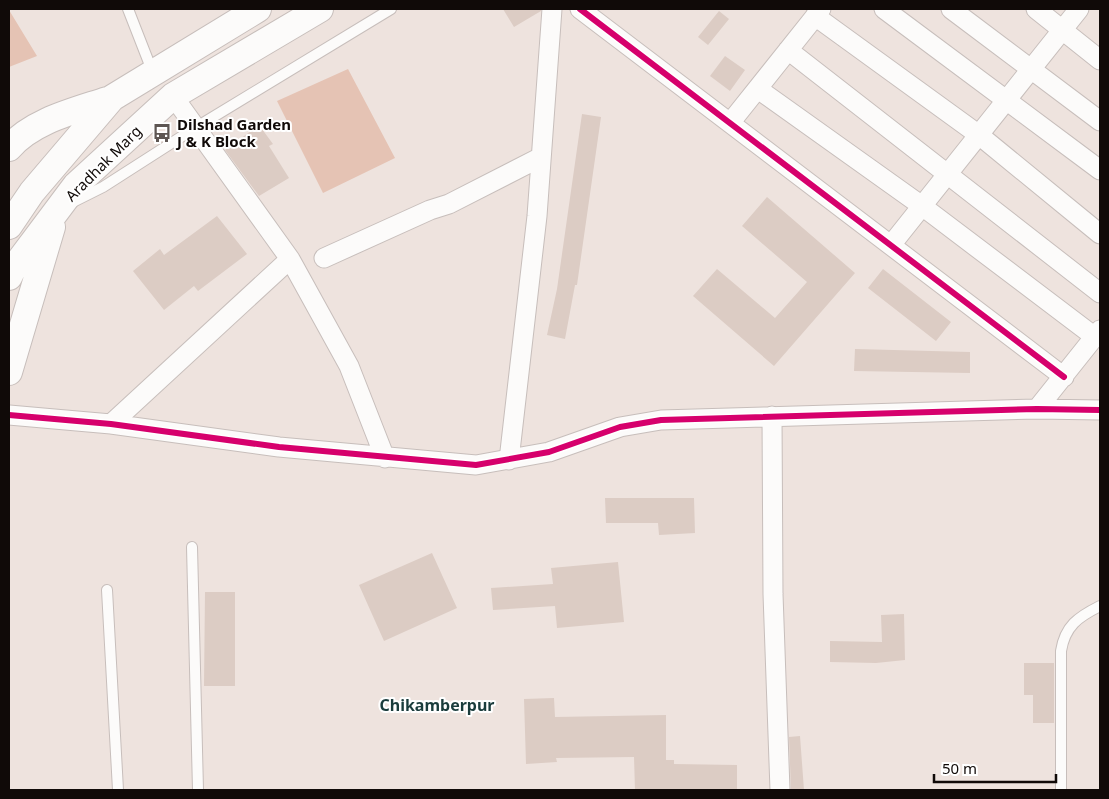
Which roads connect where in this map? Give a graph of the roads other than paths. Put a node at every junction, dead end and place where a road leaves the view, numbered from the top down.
1 (128, 9) edge
2 (258, 9) edge
3 (320, 9) edge
4 (391, 9) edge
5 (552, 9) edge
6 (580, 9) edge
7 (884, 9) edge
8 (951, 9) edge
9 (1036, 9) edge
10 (1079, 9) edge
11 (818, 12) edge
12 (1062, 30) junction
13 (788, 50) junction
14 (1100, 60) edge
15 (1031, 69) junction
16 (153, 73) junction
17 (758, 89) junction
18 (172, 96) junction
19 (112, 98) junction
20 (1007, 99) junction
21 (1100, 121) edge
22 (730, 123) junction
23 (195, 128) junction
24 (979, 135) junction
25 (12, 139) edge
26 (541, 157) junction
27 (1100, 170) edge
28 (948, 174) junction
29 (922, 206) junction
30 (58, 210) junction
31 (9, 226) edge
32 (1100, 234) edge
33 (891, 245) junction
34 (324, 258) dead end
35 (290, 259) junction
36 (9, 277) edge
37 (1100, 293) edge
38 (1098, 333) edge
39 (9, 372) edge
40 (1064, 377) junction
41 (1038, 409) junction
42 (1100, 410) edge
43 (9, 415) edge
44 (772, 416) junction
45 (111, 424) junction
46 (386, 458) junction
47 (509, 460) junction
48 (192, 547) dead end
49 (107, 590) dead end
50 (1100, 606) edge
51 (118, 790) edge
52 (198, 790) edge
53 (780, 790) edge
54 (1061, 790) edge

1 - 16 lane
2 - 16 main road
3 - 18 main road, Aradhak Marg
4 - 23 lane
5 - 26 street
6 - 22 street
7 - 20 street
8 - 15 street
9 - 12 street
10 - 12 street
11 - 13 street
11 - 24 street
12 - 14 street
12 - 15 street
13 - 17 street
13 - 28 street
15 - 20 street
15 - 21 street
16 - 19 main road
17 - 22 street
17 - 29 street
18 - 23 street
18 - 30 main road, Aradhak Marg
19 - 25 main road
19 - 31 main road
20 - 24 street
20 - 27 street
22 - 33 street
23 - 30 lane
23 - 35 street
24 - 28 street
24 - 32 street
26 - 34 street
26 - 47 street
28 - 29 street
28 - 37 street
29 - 33 street
29 - 38 street
30 - 36 main road, Aradhak Marg
30 - 39 main road
33 - 40 street
35 - 45 street
35 - 46 street
38 - 40 street
40 - 41 street
41 - 42 street
41 - 44 street
43 - 45 street
44 - 47 street
44 - 53 street
45 - 46 street
46 - 47 street
48 - 52 lane
49 - 51 lane
50 - 54 lane

